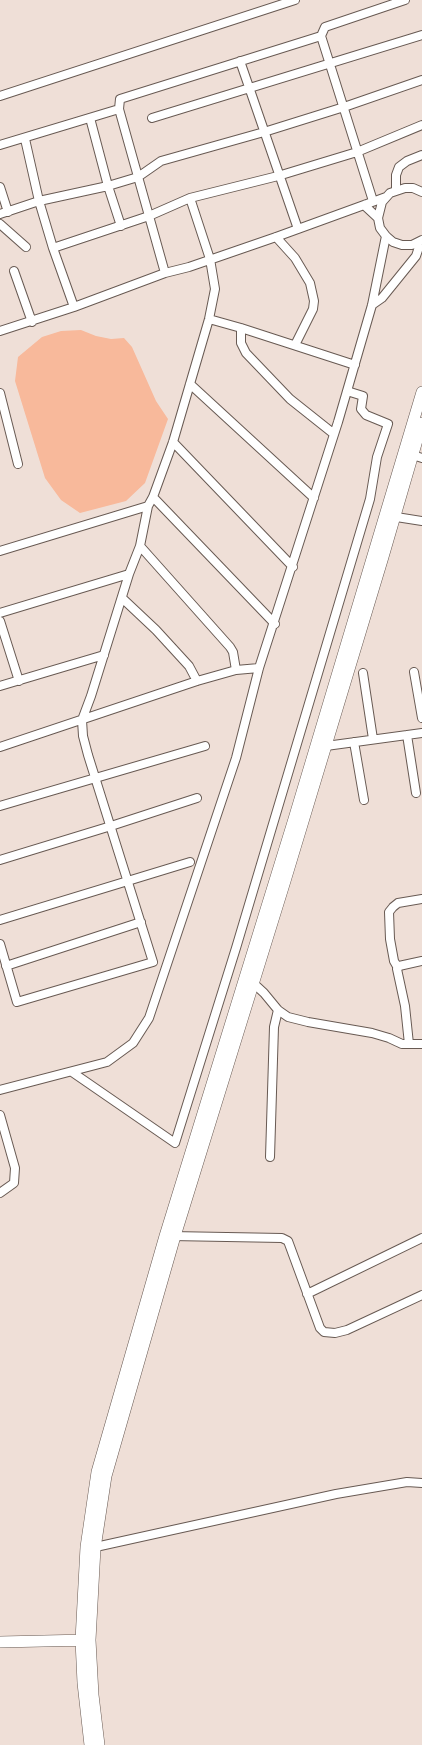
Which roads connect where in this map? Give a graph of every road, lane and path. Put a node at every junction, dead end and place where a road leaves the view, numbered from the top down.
1 (295, 0) edge
2 (405, 0) edge
3 (422, 35) edge
4 (321, 36) junction
5 (240, 61) junction
6 (331, 63) junction
7 (422, 80) edge
8 (250, 88) junction
9 (0, 96) edge
10 (344, 108) junction
11 (119, 109) junction
12 (90, 118) junction
13 (152, 118) dead end
14 (422, 125) edge
15 (264, 132) junction
16 (25, 139) junction
17 (0, 145) edge
18 (357, 152) junction
19 (422, 155) edge
20 (278, 176) junction
21 (138, 177) junction
22 (108, 186) junction
23 (0, 187) edge
24 (396, 190) junction
25 (422, 192) edge
26 (386, 197) junction
27 (190, 198) junction
28 (39, 201) junction
29 (373, 201) junction
30 (364, 205) junction
31 (4, 213) edge
32 (149, 216) junction
33 (378, 218) junction
34 (0, 224) edge
35 (121, 226) junction
36 (298, 229) junction
37 (386, 236) junction
38 (276, 237) junction
39 (421, 241) edge
40 (26, 247) dead end
41 (53, 248) junction
42 (210, 259) junction
43 (14, 271) dead end
44 (165, 272) junction
45 (372, 305) junction
46 (74, 307) junction
47 (209, 319) junction
48 (32, 322) junction
49 (241, 328) junction
50 (0, 331) edge
51 (295, 345) junction
52 (355, 365) junction
53 (190, 384) junction
54 (347, 391) junction
55 (422, 392) edge
56 (0, 393) edge
57 (422, 423) edge
58 (334, 434) junction
59 (173, 442) junction
60 (417, 456) edge
61 (18, 464) dead end
62 (153, 497) junction
63 (314, 498) junction
64 (148, 506) junction
65 (390, 516) junction
66 (422, 521) edge
67 (140, 546) junction
68 (0, 551) edge
69 (293, 567) junction
70 (129, 574) junction
71 (122, 598) junction
72 (0, 613) edge
73 (0, 622) edge
74 (274, 624) junction
75 (104, 655) junction
76 (259, 668) junction
77 (236, 670) junction
78 (414, 672) dead end
79 (363, 673) dead end
80 (19, 681) junction
81 (197, 681) junction
82 (0, 686) edge
83 (422, 718) edge
84 (82, 720) junction
85 (422, 733) edge
86 (407, 735) junction
87 (374, 740) junction
88 (354, 742) junction
89 (321, 745) junction
90 (205, 746) dead end
91 (0, 747) edge
92 (96, 778) junction
93 (416, 793) dead end
94 (197, 798) dead end
95 (364, 800) dead end
96 (0, 806) edge
97 (110, 826) junction
98 (0, 860) edge
99 (190, 862) dead end
100 (128, 881) junction
101 (422, 899) edge
102 (0, 920) edge
103 (141, 922) junction
104 (0, 944) edge
105 (422, 961) edge
106 (6, 966) junction
107 (398, 968) junction
108 (249, 981) junction
109 (278, 1010) junction
110 (409, 1044) junction
111 (422, 1044) edge
112 (72, 1072) junction
113 (0, 1090) edge
114 (0, 1115) edge
115 (270, 1157) dead end
116 (0, 1193) edge
117 (170, 1236) junction
118 (422, 1239) edge
119 (307, 1294) junction
120 (422, 1295) edge
121 (422, 1483) edge
122 (91, 1548) junction
123 (85, 1640) junction
124 (0, 1642) edge
125 (90, 1745) edge
126 (99, 1745) edge

1 - 9 street
2 - 4 street
3 - 6 street
4 - 5 street
4 - 6 street
5 - 8 street
5 - 11 street
6 - 8 street
6 - 10 street
7 - 10 street
8 - 13 street
8 - 15 street
10 - 15 street
10 - 18 street
11 - 12 street
11 - 21 street
12 - 16 street
12 - 22 street
14 - 18 street
15 - 20 street
15 - 21 street
16 - 17 street
16 - 28 street
18 - 20 street
18 - 29 street
19 - 24 street
20 - 27 street
20 - 36 street
21 - 22 street
21 - 32 street
22 - 28 street
22 - 35 street
23 - 31 street
24 - 25 street
24 - 26 street
26 - 29 street
26 - 33 street
27 - 32 street
27 - 42 street
28 - 31 street
28 - 41 street
29 - 30 street
30 - 33 street
30 - 36 street
32 - 35 street
32 - 44 street
33 - 37 street
34 - 40 street
35 - 41 street
36 - 38 street
37 - 39 street
37 - 45 street
38 - 42 street
38 - 51 street
39 - 45 street
41 - 46 street
42 - 44 street
42 - 47 street
43 - 48 street
44 - 46 street
45 - 52 street
46 - 48 street
47 - 49 street
47 - 53 street
48 - 50 street
49 - 51 street
49 - 58 street
51 - 52 street
52 - 54 street
53 - 59 street
53 - 63 street
54 - 58 street
54 - 112 street
55 - 65 street
56 - 61 street
57 - 60 street
58 - 63 street
59 - 62 street
59 - 69 street
60 - 65 street
62 - 64 street
62 - 74 street
63 - 69 street
64 - 67 street
64 - 68 street
65 - 66 street
65 - 89 street
67 - 70 street
67 - 77 street
69 - 74 street
70 - 71 street
70 - 72 street
71 - 75 street
71 - 81 street
73 - 80 street
74 - 76 street
75 - 80 street
75 - 84 street
76 - 77 street
76 - 112 street
77 - 81 street
78 - 83 street
79 - 87 street
80 - 82 street
81 - 84 street
84 - 91 street
84 - 92 street
85 - 86 street
86 - 87 street
86 - 93 street
87 - 88 street
88 - 89 street
88 - 95 street
89 - 108 street
90 - 92 street
92 - 96 street
92 - 97 street
94 - 97 street
97 - 98 street
97 - 100 street
99 - 100 street
100 - 102 street
100 - 103 street
101 - 107 street
103 - 106 street
103 - 106 street
104 - 106 street
105 - 107 street
107 - 110 street
108 - 109 street
108 - 117 street
109 - 110 street
109 - 115 street
110 - 111 street
112 - 113 street
114 - 116 street
117 - 119 street
117 - 122 street
118 - 119 street
119 - 120 street
121 - 122 street
122 - 123 street
123 - 124 street
123 - 125 street
123 - 126 street

